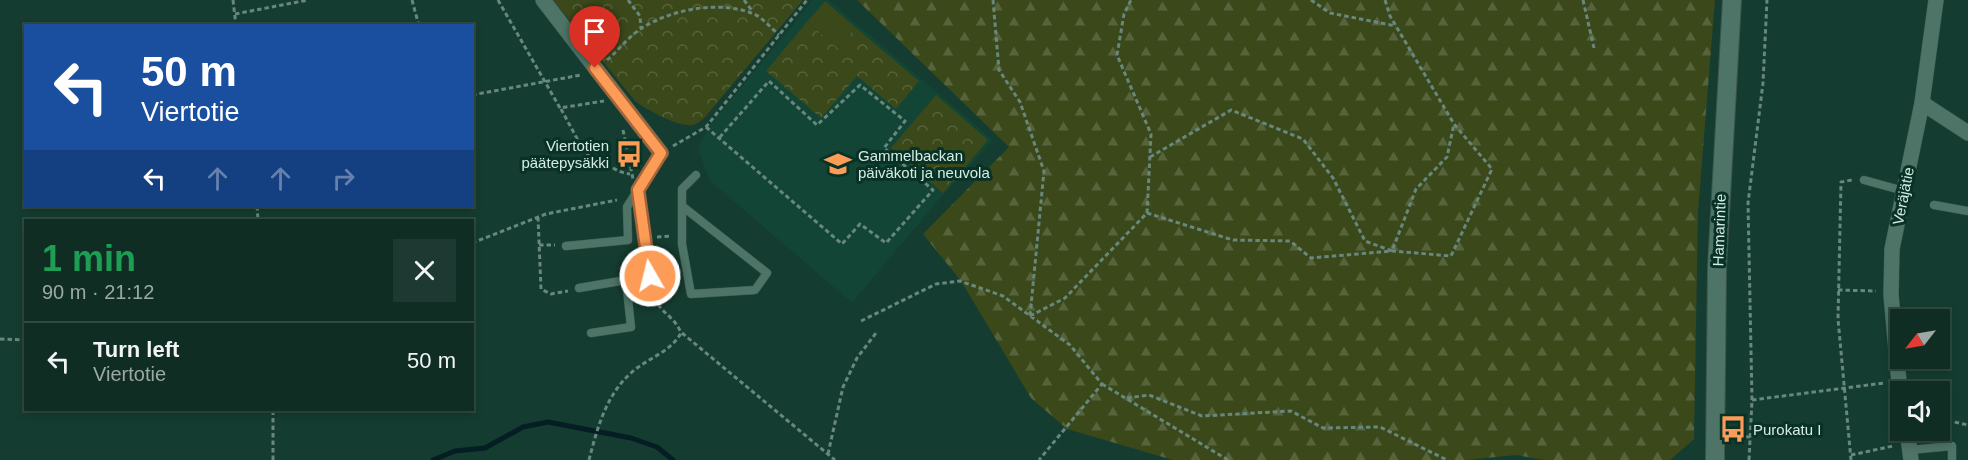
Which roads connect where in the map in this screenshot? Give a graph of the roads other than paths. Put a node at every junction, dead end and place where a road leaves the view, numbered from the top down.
1 (543, 0) edge
2 (1732, 0) edge
3 (1936, 0) edge
4 (1922, 103) junction
5 (1968, 133) edge
6 (661, 153) joint
7 (696, 175) dead end
8 (1864, 180) road end
9 (638, 190) junction
10 (1904, 191) junction
11 (1934, 205) dead end
12 (682, 206) junction
13 (1968, 211) edge
14 (566, 246) dead end
15 (626, 280) junction
16 (579, 288) road end
17 (591, 333) dead end
18 (1899, 381) edge
19 (1909, 446) edge
20 (1715, 460) edge
21 (1952, 460) edge

1 - 6 street
2 - 20 street, Hamarintie
3 - 4 street, Veräjätie
4 - 5 street
4 - 10 street, Veräjätie
6 - 9 lane
7 - 12 lane
8 - 10 lane
9 - 14 lane
9 - 15 lane
10 - 18 street, Veräjätie
11 - 13 lane
12 - 12 lane
15 - 16 lane
15 - 17 lane
19 - 21 lane

